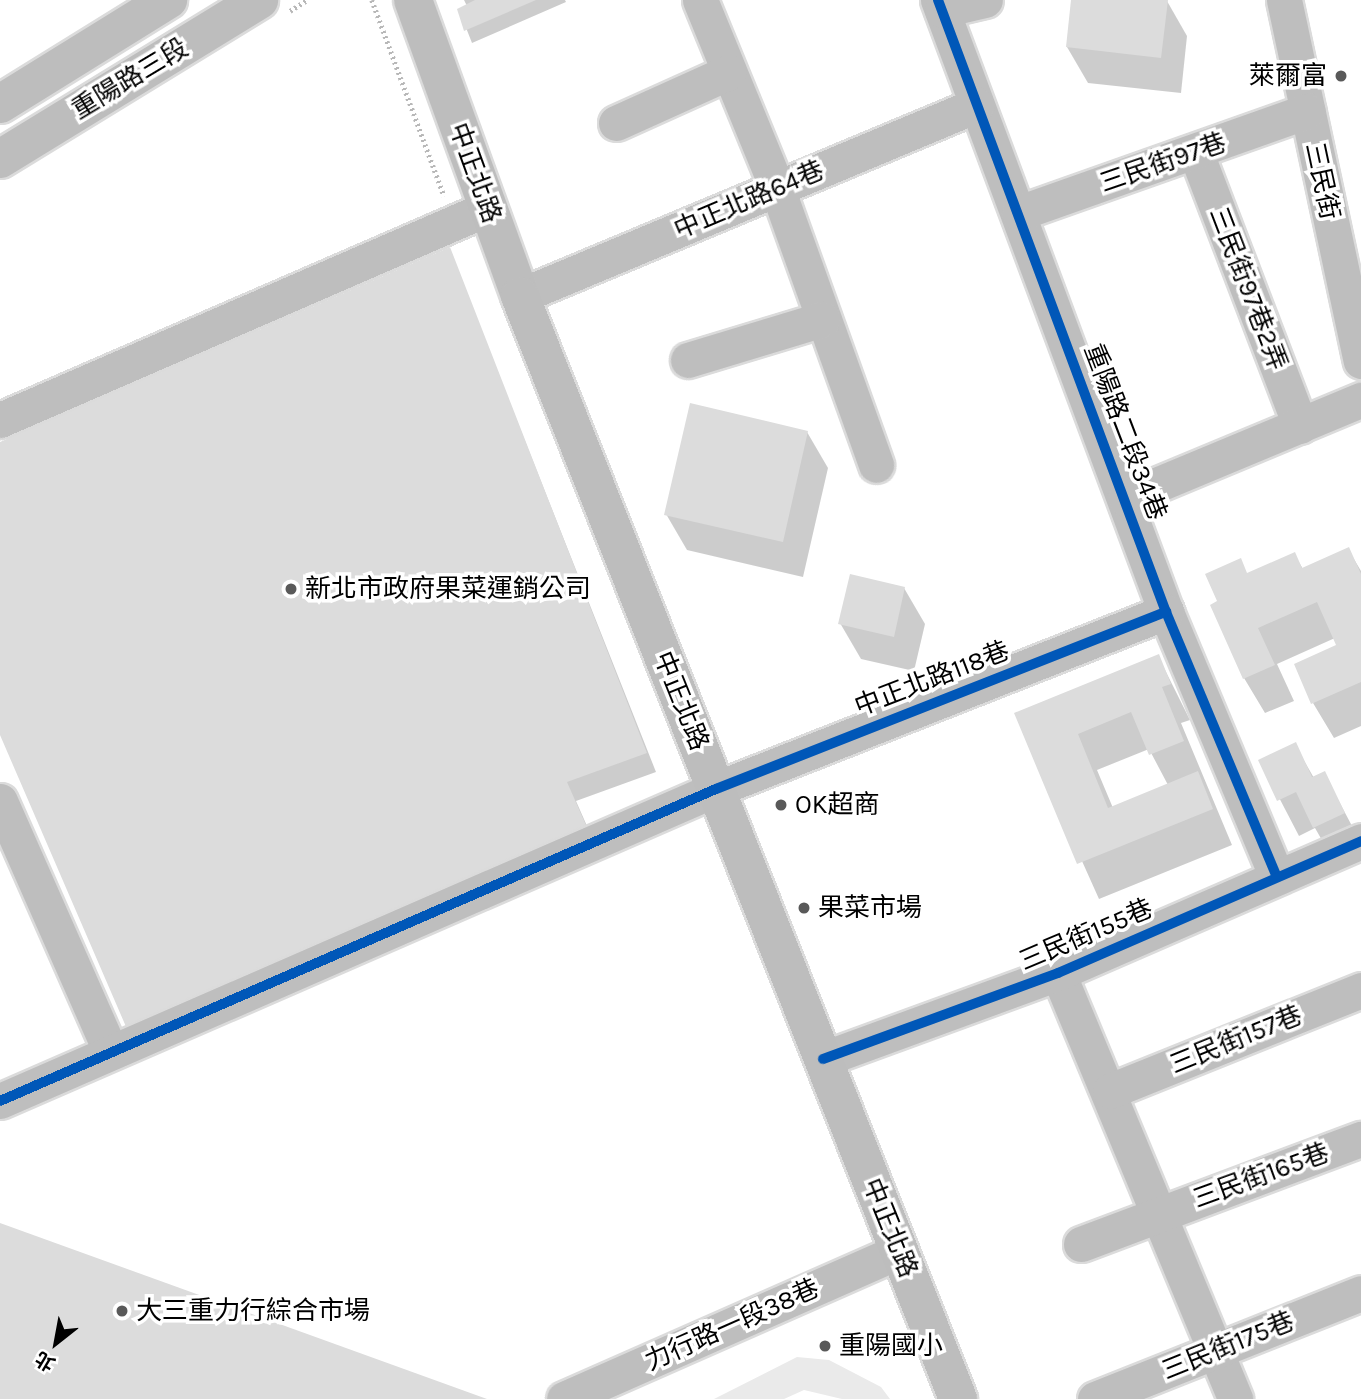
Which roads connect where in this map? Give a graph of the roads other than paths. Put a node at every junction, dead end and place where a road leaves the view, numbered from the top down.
1 (168, 0) edge
2 (259, 0) edge
3 (413, 0) edge
4 (700, 0) edge
5 (985, 0) edge
6 (940, 5) edge
7 (1293, 8) edge
8 (729, 72) junction
9 (0, 104) edge
10 (977, 105) junction
11 (1307, 111) junction
12 (616, 124) dead end
13 (1196, 153) junction
14 (0, 159) edge
15 (777, 188) junction
16 (1019, 214) junction
17 (471, 216) junction
18 (1351, 266) edge
19 (520, 296) junction
20 (823, 318) junction
21 (688, 360) dead end
22 (1361, 361) edge
23 (1361, 400) edge
24 (0, 420) edge
25 (1300, 426) junction
26 (876, 465) dead end
27 (1125, 498) junction
28 (1166, 612) junction
29 (716, 789) junction
30 (0, 801) edge
31 (1361, 841) edge
32 (1277, 877) junction
33 (1058, 973) junction
34 (1361, 990) edge
35 (110, 1050) junction
36 (823, 1059) junction
37 (1110, 1091) junction
38 (0, 1101) edge
39 (1361, 1139) edge
40 (1160, 1213) junction
41 (1081, 1244) dead end
42 (900, 1251) junction
43 (1361, 1293) edge
44 (1216, 1351) junction
45 (564, 1399) edge
46 (958, 1399) edge
47 (1095, 1399) edge
48 (1235, 1399) edge

1 - 9 main road, 重陽路三段
2 - 14 main road, 重陽路三段
3 - 17 main road, 中正北路
4 - 8 street
5 - 6 street
6 - 10 street, 重陽路二段34巷
7 - 11 street, 三民街
8 - 12 street
8 - 15 street
10 - 15 street, 中正北路64巷
10 - 16 street, 重陽路二段34巷
11 - 13 street, 三民街97巷
11 - 18 street, 三民街
13 - 16 street, 三民街97巷
13 - 25 street, 三民街97巷2弄
15 - 19 street, 中正北路64巷
15 - 20 street
16 - 27 street, 重陽路二段34巷
17 - 19 main road, 中正北路
17 - 24 street
18 - 22 street, 三民街
19 - 29 main road, 中正北路
20 - 21 street
20 - 26 street
23 - 25 street
25 - 27 street
27 - 28 street, 重陽路二段34巷
28 - 29 street, 中正北路118巷
28 - 32 street, 重陽路二段34巷
29 - 35 street, 中正北路118巷
29 - 36 main road, 中正北路
30 - 35 street
31 - 32 street, 三民街155巷
32 - 33 street, 三民街155巷
33 - 36 street, 三民街155巷
33 - 37 street
34 - 37 street, 三民街157巷
35 - 38 street, 中正北路118巷
36 - 42 main road, 中正北路
37 - 40 street
39 - 40 street, 三民街165巷
40 - 41 street, 三民街165巷
40 - 44 street
42 - 45 street, 力行路一段38巷
42 - 46 main road, 中正北路
43 - 44 street, 三民街175巷
44 - 47 street, 三民街175巷
44 - 48 street

